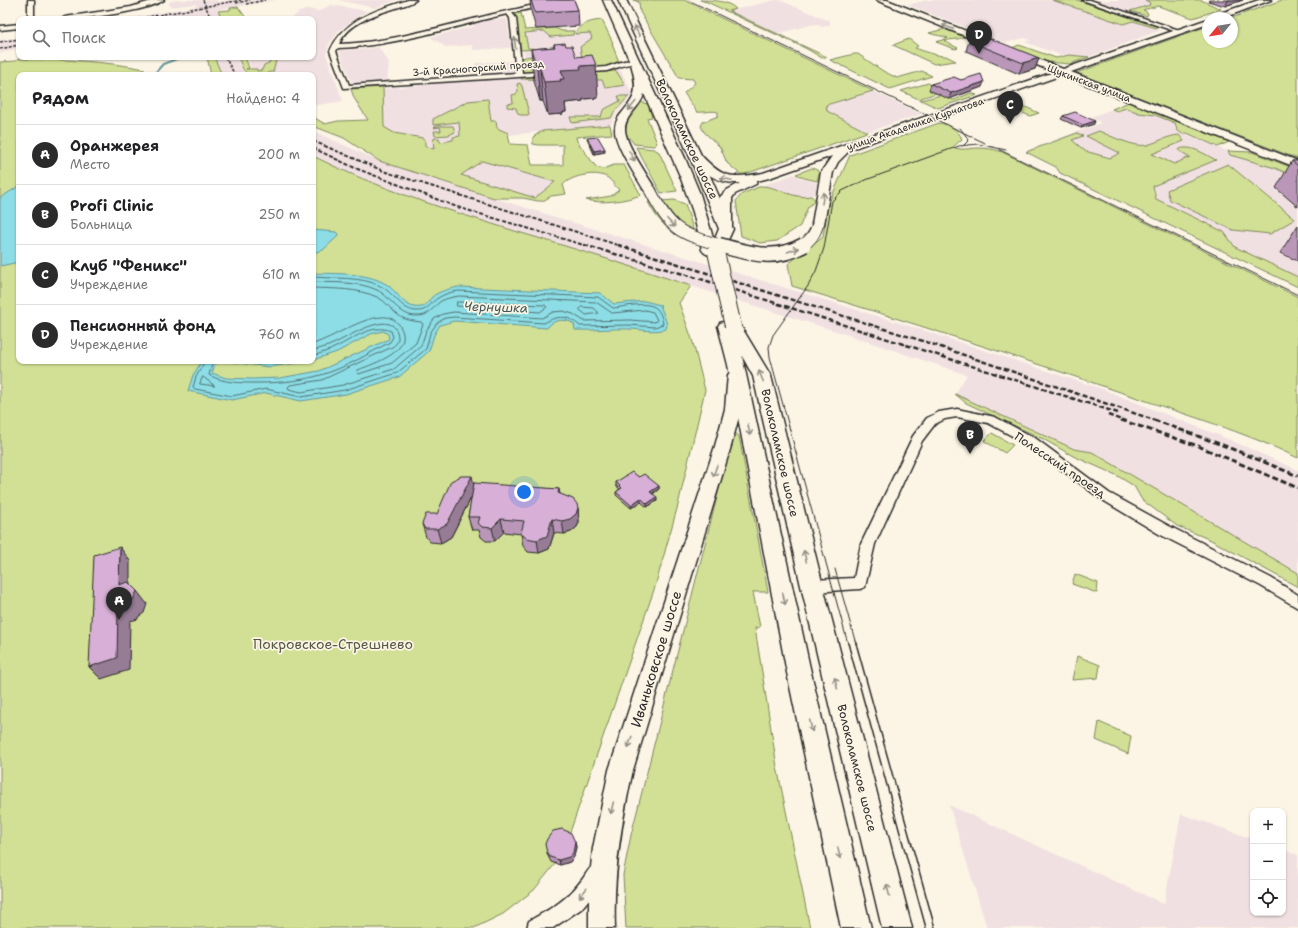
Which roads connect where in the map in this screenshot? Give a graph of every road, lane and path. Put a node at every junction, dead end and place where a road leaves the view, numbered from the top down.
1 (31, 0) edge
2 (160, 0) edge
3 (413, 0) edge
4 (566, 0) edge
5 (603, 0) edge
6 (607, 0) edge
7 (622, 0) edge
8 (880, 0) edge
9 (1085, 0) edge
10 (1267, 0) edge
11 (612, 11) junction
12 (1232, 12) edge
13 (509, 13) junction
14 (31, 16) edge
15 (87, 16) edge
16 (1202, 22) edge
17 (16, 26) edge
18 (0, 28) edge
19 (1179, 31) junction
20 (335, 46) junction
21 (635, 63) junction
22 (574, 71) edge
23 (559, 72) edge
24 (1062, 72) junction
25 (519, 75) junction
26 (851, 146) junction
27 (696, 154) junction
28 (804, 163) junction
29 (1298, 165) edge
30 (827, 172) junction
31 (765, 176) junction
32 (726, 229) junction
33 (713, 251) junction
34 (730, 325) junction
35 (736, 365) junction
36 (812, 586) junction
37 (1298, 602) edge
38 (603, 860) junction
39 (536, 928) edge
40 (602, 928) edge
41 (856, 928) edge
42 (897, 928) edge

1 - 14 street
2 - 15 street
3 - 20 street
4 - 13 street
5 - 11 main road, Волоколамское шоссе
6 - 11 main road, Волоколамское шоссе
27 -> 7 main road, Волоколамское шоссе
24 -> 8 main road, Щукинская улица
9 - 19 street
10 - 12 main road
11 - 21 main road, Волоколамское шоссе
13 - 20 street
25 -> 13 street
16 - 19 main road, улица Академика Курчатова
17 - 18 street
19 - 24 main road, улица Академика Курчатова
20 - 25 street, 3-й Красногорский проезд
21 - 22 street
21 -> 30 main road, bridge
21 - 33 main road, Волоколамское шоссе
23 - 25 street, 3-й Красногорский проезд
24 - 26 main road, улица Академика Курчатова
24 - 29 main road, Щукинская улица
26 - 28 main road, улица Академика Курчатова
26 - 30 main road
31 -> 27 main road, улица Академика Курчатова
27 - 32 main road, Волоколамское шоссе
28 - 30 main road
28 - 31 main road, улица Академика Курчатова
31 - 32 main road
32 - 33 main road
33 - 34 main road, Волоколамское шоссе, bridge
34 - 35 main road, Волоколамское шоссе
36 -> 34 main road, Волоколамское шоссе
35 -> 38 main road, Иваньковское шоссе
35 -> 41 main road, Волоколамское шоссе
36 - 37 street, Полесский проезд
42 -> 36 main road, Волоколамское шоссе
38 -> 39 street, Иваньковское шоссе
38 - 40 main road

